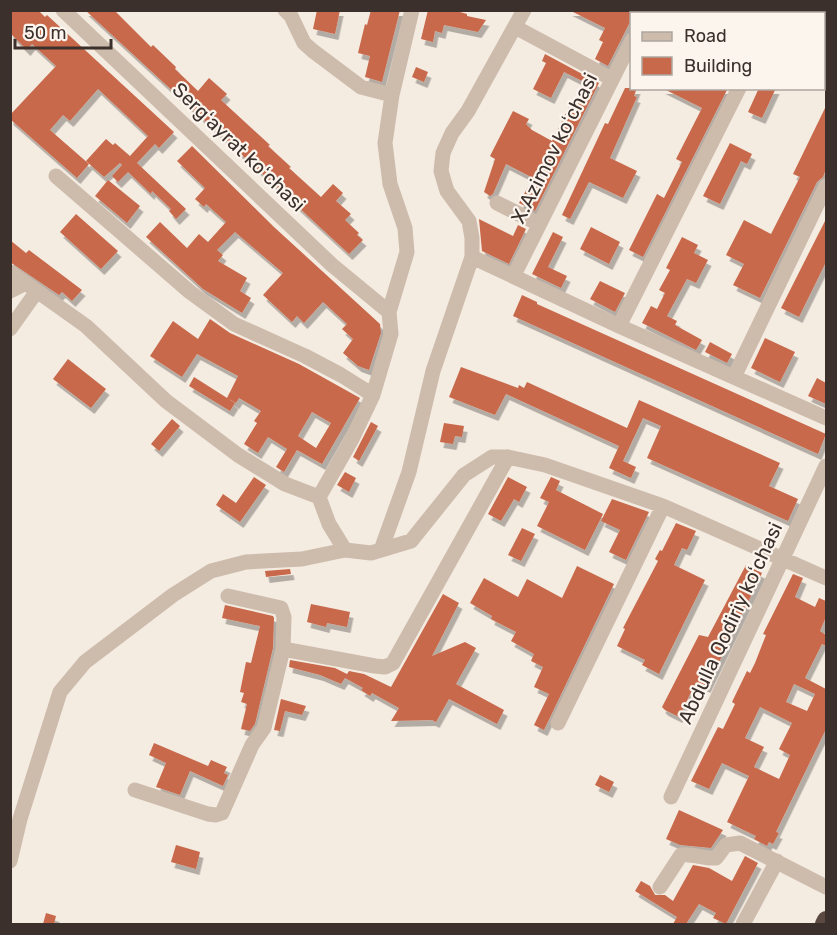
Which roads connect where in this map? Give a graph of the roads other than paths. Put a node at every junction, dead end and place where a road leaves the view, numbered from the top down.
1 (63, 10) edge
2 (285, 10) edge
3 (412, 10) edge
4 (524, 10) edge
5 (515, 27) junction
6 (630, 44) edge
7 (612, 79) junction
8 (738, 90) edge
9 (392, 94) junction
10 (56, 176) dead end
11 (826, 186) edge
12 (497, 203) dead end
13 (539, 224) junction
14 (472, 257) junction
15 (10, 272) edge
16 (514, 275) junction
17 (32, 287) junction
18 (10, 291) edge
19 (389, 312) junction
20 (619, 326) junction
21 (10, 329) edge
22 (734, 377) junction
23 (373, 394) junction
24 (826, 418) edge
25 (508, 457) junction
26 (826, 466) edge
27 (319, 497) junction
28 (663, 506) junction
29 (345, 550) junction
30 (381, 550) junction
31 (785, 558) junction
32 (826, 578) edge
33 (228, 596) dead end
34 (284, 649) junction
35 (558, 723) dead end
36 (135, 790) dead end
37 (670, 797) dead end
38 (10, 861) edge
39 (777, 861) junction
40 (660, 887) dead end
41 (826, 887) edge
42 (826, 920) edge
43 (743, 924) edge
44 (824, 924) edge

1 - 19 street, Sergʻayrat koʻchasi
2 - 9 street
3 - 9 street
4 - 5 street
5 - 7 street
5 - 14 street
6 - 7 street, X.Azimov koʻchasi
7 - 13 street, X.Azimov koʻchasi
8 - 20 street
9 - 19 street
10 - 23 street
11 - 22 street
12 - 13 street
13 - 16 street, X.Azimov koʻchasi
14 - 16 street
14 - 30 street
15 - 17 street
16 - 20 street
17 - 18 street
17 - 21 street
17 - 27 street
19 - 23 street
20 - 22 street
22 - 24 street
23 - 27 street
25 - 28 street
25 - 30 street
25 - 34 street
26 - 31 street, Abdulla Qodiriy koʻchasi
27 - 29 street
28 - 31 street
28 - 35 street
29 - 30 street
29 - 38 street
31 - 32 street
31 - 37 street, Abdulla Qodiriy koʻchasi
33 - 34 street
34 - 36 street
39 - 40 street
39 - 41 street
39 - 43 street
42 - 44 highway

